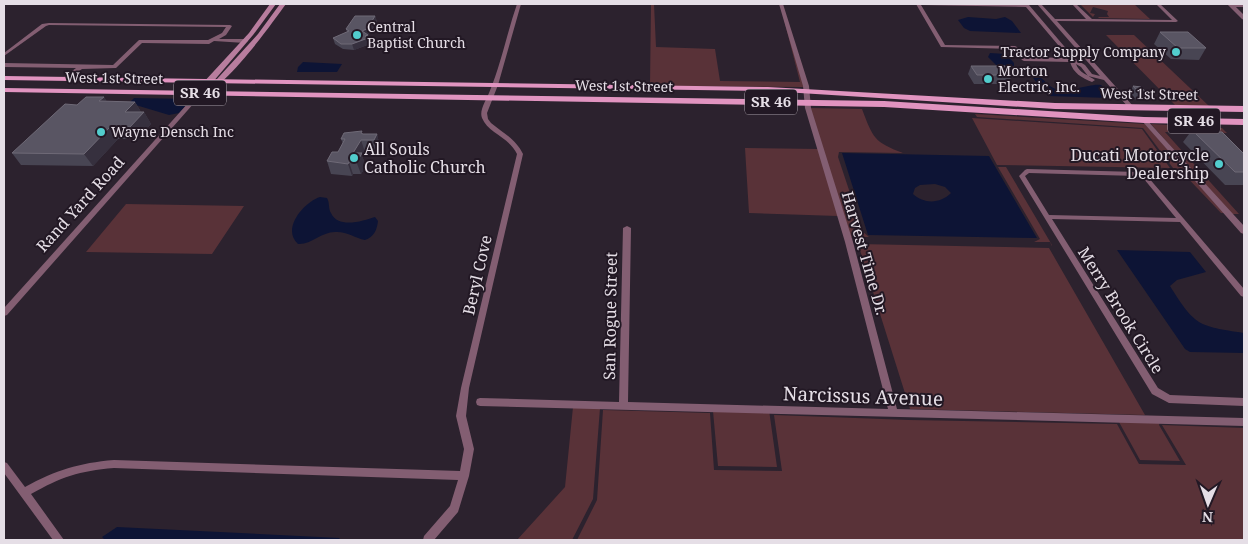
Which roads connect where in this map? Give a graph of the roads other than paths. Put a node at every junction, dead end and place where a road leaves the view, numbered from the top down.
1 (273, 4) edge
2 (283, 4) edge
3 (520, 4) edge
4 (782, 4) edge
5 (1039, 4) edge
6 (1074, 4) edge
7 (1158, 4) edge
8 (1231, 5) edge
9 (1244, 6) edge
10 (1244, 18) edge
11 (1091, 20) junction
12 (1055, 22) junction
13 (214, 40) junction
14 (245, 41) junction
15 (4, 55) edge
16 (1073, 60) junction
17 (4, 65) edge
18 (81, 67) junction
19 (114, 67) junction
20 (123, 67) dead end
21 (4, 78) edge
22 (1104, 78) junction
23 (65, 79) junction
24 (210, 81) junction
25 (220, 81) junction
26 (1110, 84) junction
27 (495, 85) junction
28 (4, 90) edge
29 (806, 91) junction
30 (200, 93) junction
31 (490, 97) junction
32 (807, 102) junction
33 (1131, 107) junction
34 (1155, 108) junction
35 (1244, 109) edge
36 (1113, 118) junction
37 (1144, 120) junction
38 (1244, 122) edge
39 (1048, 217) junction
40 (1181, 220) junction
41 (627, 228) dead end
42 (1244, 232) edge
43 (1244, 294) edge
44 (4, 313) edge
45 (480, 402) dead end
46 (1244, 402) edge
47 (623, 406) junction
48 (894, 413) junction
49 (1244, 422) edge
50 (4, 466) edge
51 (464, 476) junction
52 (24, 493) junction
53 (59, 540) edge
54 (428, 540) edge

1 - 14 main road
2 - 25 main road
3 - 27 street
4 - 29 street, Harvest Time Dr.
5 - 12 street
6 - 11 street
7 - 11 street
8 - 9 street
8 - 10 street
11 - 12 street
12 - 22 street
13 - 14 street
13 - 15 street
13 - 19 street
14 - 24 main road
16 - 16 street
16 - 22 street
16 - 26 street
17 - 18 street
18 - 19 street
18 - 23 street
19 - 20 street
21 - 23 main road, West 1st Street / SR 46
22 - 26 street
23 - 24 main road, West 1st Street / SR 46
24 - 25 main road, West 1st Street / SR 46
24 - 30 main road
25 - 27 main road, West 1st Street / SR 46
25 - 30 main road
26 - 33 street
27 - 29 main road, West 1st Street / SR 46
27 - 31 street
28 - 30 main road, West 1st Street / SR 46
29 - 32 street, Harvest Time Dr.
29 - 33 main road, West 1st Street / SR 46
30 - 31 main road, West 1st Street / SR 46
30 - 44 street, Rand Yard Road
31 - 32 main road, West 1st Street / SR 46
31 - 51 street, Beryl Cove
32 - 36 main road, West 1st Street / SR 46
32 - 48 street, Harvest Time Dr.
33 - 34 main road, West 1st Street / SR 46
33 - 36 main road
34 - 35 main road, West 1st Street / SR 46
34 - 37 main road
36 - 37 main road, West 1st Street / SR 46
37 - 38 main road, West 1st Street / SR 46
37 - 42 street
39 - 40 street
39 - 40 street, Merry Brook Circle
39 - 46 street, Merry Brook Circle
40 - 43 street, Merry Brook Circle
41 - 47 street, San Rogue Street
45 - 47 street, Narcissus Avenue
47 - 48 street, Narcissus Avenue
48 - 49 street, Narcissus Avenue
50 - 52 street
51 - 52 street
51 - 54 street
52 - 53 street

